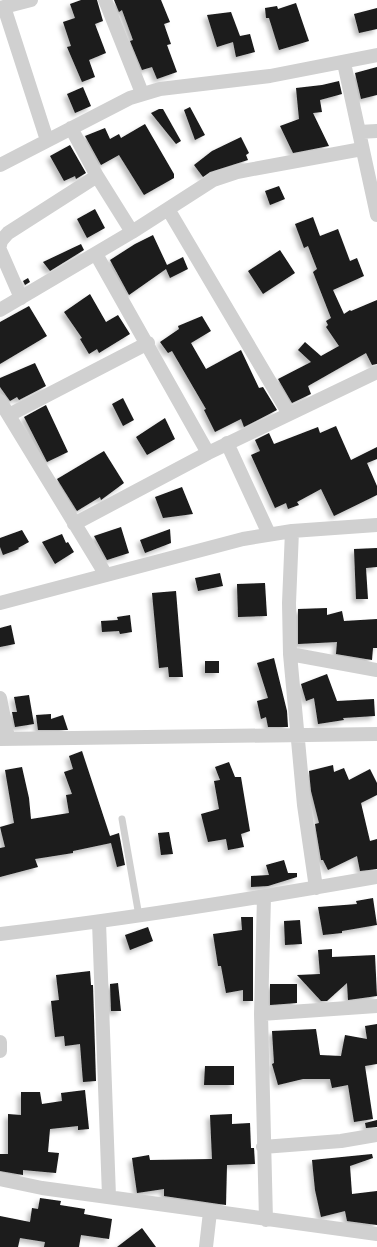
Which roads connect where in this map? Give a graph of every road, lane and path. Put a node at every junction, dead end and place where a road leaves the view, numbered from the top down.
1 (31, 0) edge
2 (105, 0) edge
3 (2, 7) edge
4 (377, 55) edge
5 (344, 63) junction
6 (142, 93) junction
7 (71, 128) junction
8 (377, 130) edge
9 (360, 132) junction
10 (46, 140) junction
11 (362, 149) junction
12 (0, 165) edge
13 (97, 176) junction
14 (168, 210) junction
15 (377, 214) edge
16 (132, 232) junction
17 (0, 245) edge
18 (0, 250) edge
19 (96, 254) junction
20 (21, 298) junction
21 (0, 310) edge
22 (148, 343) junction
23 (377, 372) edge
24 (0, 401) edge
25 (289, 414) junction
26 (9, 415) junction
27 (227, 443) junction
28 (208, 453) junction
29 (74, 524) junction
30 (377, 525) edge
31 (292, 531) junction
32 (269, 534) junction
33 (106, 575) junction
34 (0, 603) edge
35 (290, 654) junction
36 (377, 670) edge
37 (0, 698) edge
38 (377, 734) edge
39 (297, 735) junction
40 (4, 738) edge
41 (122, 819) dead end
42 (377, 877) edge
43 (316, 888) junction
44 (264, 897) junction
45 (139, 916) junction
46 (99, 922) junction
47 (0, 934) edge
48 (377, 1006) edge
49 (261, 1014) junction
50 (0, 1042) edge
51 (0, 1051) edge
52 (377, 1135) edge
53 (263, 1146) junction
54 (0, 1179) edge
55 (109, 1196) junction
56 (210, 1212) junction
57 (266, 1220) junction
58 (377, 1234) edge
59 (206, 1247) edge

1 - 3 street
2 - 6 street
3 - 10 street
4 - 5 street
5 - 6 street
5 - 9 street
6 - 7 street
7 - 10 street
7 - 13 street
8 - 9 street
9 - 11 street
10 - 12 street
11 - 14 street
11 - 15 street
13 - 16 street
13 - 17 street
14 - 16 street
14 - 25 street
16 - 19 street
18 - 20 street
19 - 20 street
19 - 22 street
20 - 21 street
22 - 26 street
22 - 28 street
23 - 25 street
24 - 26 street
25 - 27 street
26 - 29 street
27 - 28 street
27 - 32 street
28 - 29 street
29 - 33 street
30 - 31 street
31 - 32 street
31 - 35 street
32 - 33 street
33 - 34 street
35 - 36 street
35 - 39 street
37 - 40 street
38 - 39 street
39 - 40 street
39 - 43 street
41 - 45 lane
42 - 43 street
43 - 44 street
44 - 45 street
44 - 49 street
45 - 46 street
46 - 47 street
46 - 55 street
48 - 49 street
49 - 53 street
50 - 51 street
52 - 53 street
53 - 57 street
54 - 55 street
55 - 56 street
56 - 57 street
56 - 59 street
57 - 58 street

